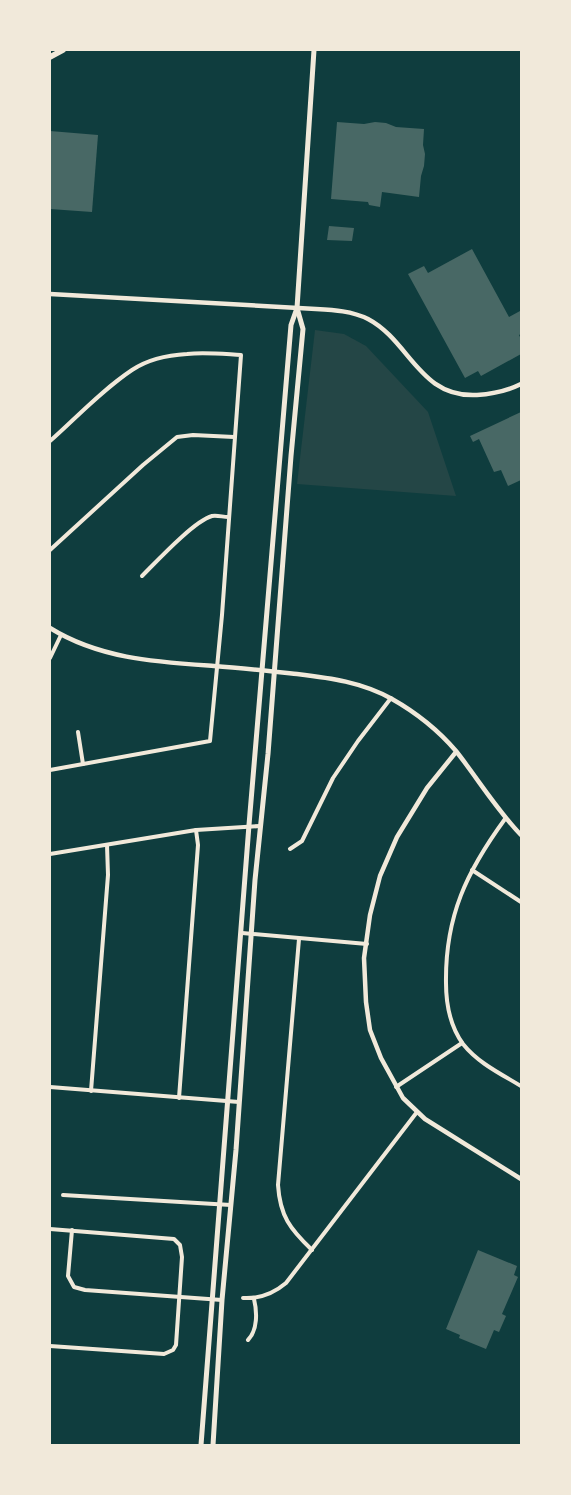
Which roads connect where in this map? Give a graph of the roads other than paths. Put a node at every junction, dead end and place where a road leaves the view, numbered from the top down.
1 (63, 50) edge
2 (314, 50) edge
3 (50, 56) edge
4 (50, 294) edge
5 (297, 308) junction
6 (521, 384) edge
7 (234, 437) junction
8 (50, 441) edge
9 (228, 517) junction
10 (50, 550) edge
11 (142, 576) dead end
12 (50, 628) edge
13 (61, 635) junction
14 (50, 658) edge
15 (217, 666) junction
16 (262, 670) junction
17 (275, 672) junction
18 (391, 698) junction
19 (78, 732) dead end
20 (456, 752) junction
21 (83, 764) junction
22 (50, 770) edge
23 (506, 819) junction
24 (249, 825) junction
25 (260, 826) junction
26 (196, 830) junction
27 (521, 834) edge
28 (107, 845) junction
29 (290, 849) dead end
30 (50, 854) edge
31 (472, 870) junction
32 (521, 902) edge
33 (242, 933) junction
34 (252, 934) junction
35 (299, 938) junction
36 (366, 944) junction
37 (462, 1043) junction
38 (521, 1086) edge
39 (50, 1087) edge
40 (396, 1087) junction
41 (91, 1091) junction
42 (179, 1098) junction
43 (228, 1101) junction
44 (239, 1102) junction
45 (417, 1112) junction
46 (521, 1179) edge
47 (63, 1195) dead end
48 (221, 1205) junction
49 (231, 1206) junction
50 (50, 1229) edge
51 (72, 1230) junction
52 (312, 1250) junction
53 (180, 1298) junction
54 (243, 1298) dead end
55 (254, 1298) junction
56 (222, 1300) junction
57 (214, 1301) junction
58 (248, 1340) dead end
59 (50, 1346) edge
60 (201, 1445) edge
61 (213, 1445) edge

1 - 3 main road
2 - 5 main road
4 - 5 street
5 - 6 street
5 - 16 main road
5 - 17 main road
7 - 8 street
7 - 9 street
7 - 10 street
9 - 11 street
9 - 15 street
12 - 13 street
13 - 14 street
13 - 15 street
15 - 16 street
15 - 21 street
16 - 17 street
16 - 24 main road
17 - 18 street
17 - 25 main road
18 - 20 street
18 - 29 street
19 - 21 street
20 - 23 street
20 - 36 street
21 - 22 street
23 - 27 street
23 - 31 street
24 - 25 street
24 - 26 street
24 - 33 main road
25 - 34 main road
26 - 28 street
26 - 42 street
28 - 30 street
28 - 41 street
31 - 32 street
31 - 37 street
33 - 34 street
33 - 43 main road
34 - 35 street
34 - 44 main road
35 - 36 street
35 - 52 street
36 - 40 street
37 - 38 street
37 - 40 street
39 - 41 street
40 - 45 street
41 - 42 street
42 - 43 street
43 - 44 street
43 - 48 main road
44 - 49 main road
45 - 46 street
45 - 52 street
47 - 48 street
48 - 49 street
48 - 57 main road
49 - 56 main road
50 - 51 street
51 - 53 street
51 - 53 street
52 - 55 street
53 - 57 street
53 - 59 street
54 - 55 street
55 - 58 street
56 - 57 street
56 - 61 main road
57 - 60 main road

